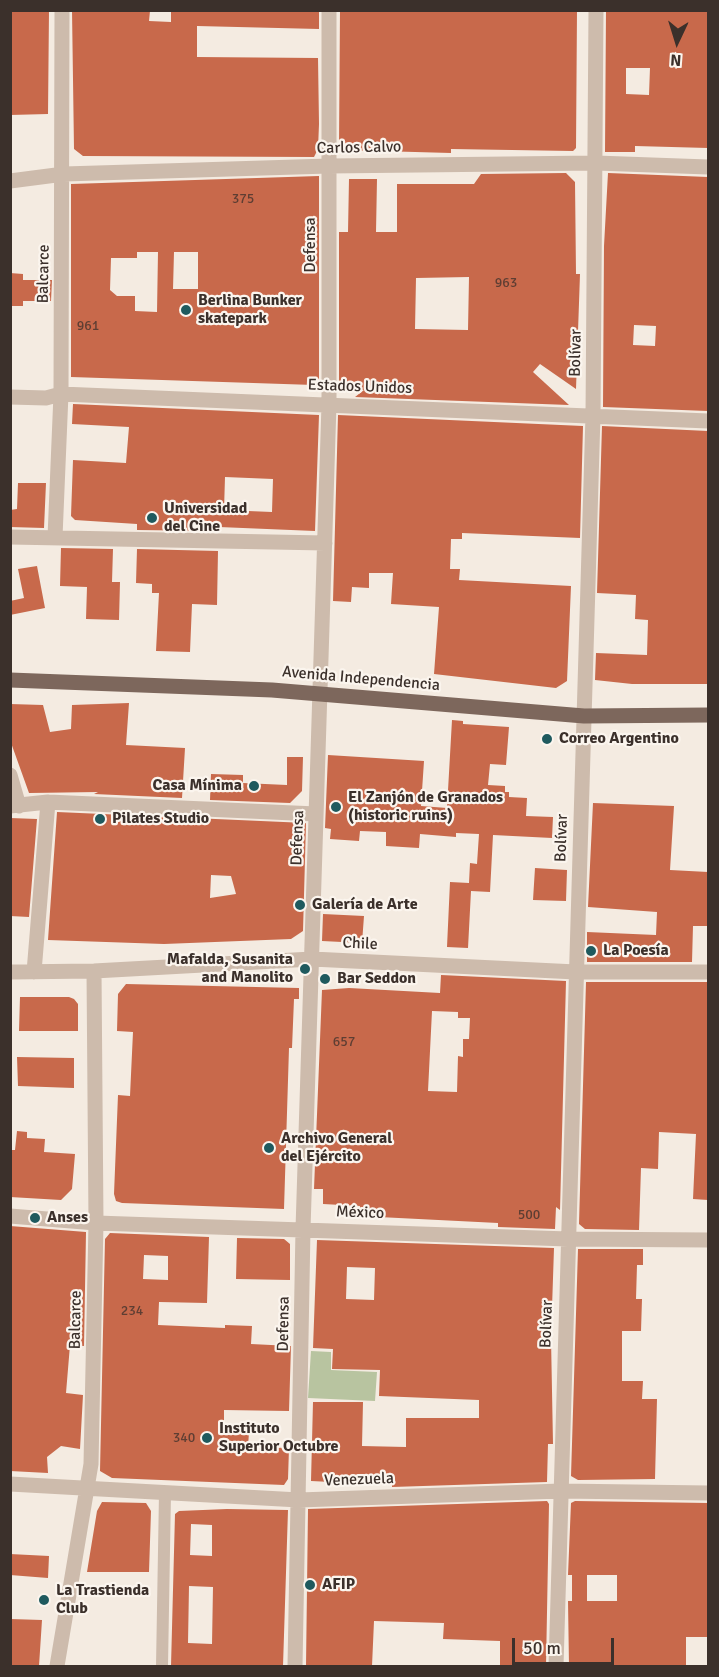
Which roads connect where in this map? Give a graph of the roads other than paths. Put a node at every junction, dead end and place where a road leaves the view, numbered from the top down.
1 (62, 10) edge
2 (329, 10) edge
3 (596, 10) edge
4 (596, 163) junction
5 (329, 166) junction
6 (708, 167) edge
7 (63, 174) junction
8 (10, 181) edge
9 (61, 394) junction
10 (10, 397) edge
11 (329, 404) junction
12 (593, 415) junction
13 (708, 421) edge
14 (10, 537) edge
15 (55, 537) junction
16 (325, 543) junction
17 (10, 680) edge
18 (321, 693) junction
19 (708, 715) edge
20 (584, 716) junction
21 (10, 775) edge
22 (48, 802) junction
23 (15, 806) edge
24 (316, 814) junction
25 (312, 959) junction
26 (94, 971) junction
27 (10, 972) edge
28 (34, 972) junction
29 (576, 972) junction
30 (708, 972) edge
31 (10, 1216) edge
32 (96, 1222) junction
33 (303, 1229) junction
34 (568, 1239) junction
35 (708, 1240) edge
36 (10, 1484) edge
37 (87, 1490) junction
38 (561, 1491) junction
39 (708, 1492) edge
40 (165, 1493) junction
41 (299, 1500) junction
42 (57, 1666) edge
43 (162, 1666) edge
44 (295, 1666) edge
45 (556, 1666) edge

1 - 7 street, Balcarce
2 - 5 street, Defensa
3 - 4 street, Bolívar
4 - 5 street, Carlos Calvo
4 - 6 street, Carlos Calvo
4 - 12 street, Bolívar
5 - 7 street, Carlos Calvo
5 - 11 street, Defensa
7 - 8 street, Carlos Calvo
7 - 9 street, Balcarce
9 - 10 street, Estados Unidos
9 - 11 street, Estados Unidos
9 - 15 street, Balcarce
11 - 12 street, Estados Unidos
11 - 16 street, Defensa
12 - 13 street, Estados Unidos
12 - 20 street, Bolívar
14 - 15 street
15 - 16 street
16 - 18 street, Defensa
17 - 18 main road, Avenida Independencia
18 - 20 main road, Avenida Independencia
18 - 24 street, Defensa
19 - 20 main road, Avenida Independencia
20 - 29 street, Bolívar
21 - 23 street
22 - 23 street
22 - 24 street
22 - 28 street
24 - 25 street, Defensa
25 - 26 street, Chile
25 - 29 street, Chile
25 - 33 street, Defensa
26 - 28 street, Chile
26 - 32 street, Balcarce
27 - 28 street, Chile
29 - 30 street, Chile
29 - 34 street, Bolívar
31 - 32 street, México
32 - 33 street, México
32 - 37 street, Balcarce
33 - 34 street, México
33 - 41 street, Defensa
34 - 35 street, México
34 - 38 street, Bolívar
36 - 37 street, Venezuela
37 - 40 street, Venezuela
37 - 42 street, Balcarce
38 - 39 street, Venezuela
38 - 41 street, Venezuela
38 - 45 street, Bolívar
40 - 41 street, Venezuela
40 - 43 street
41 - 44 street, Defensa

